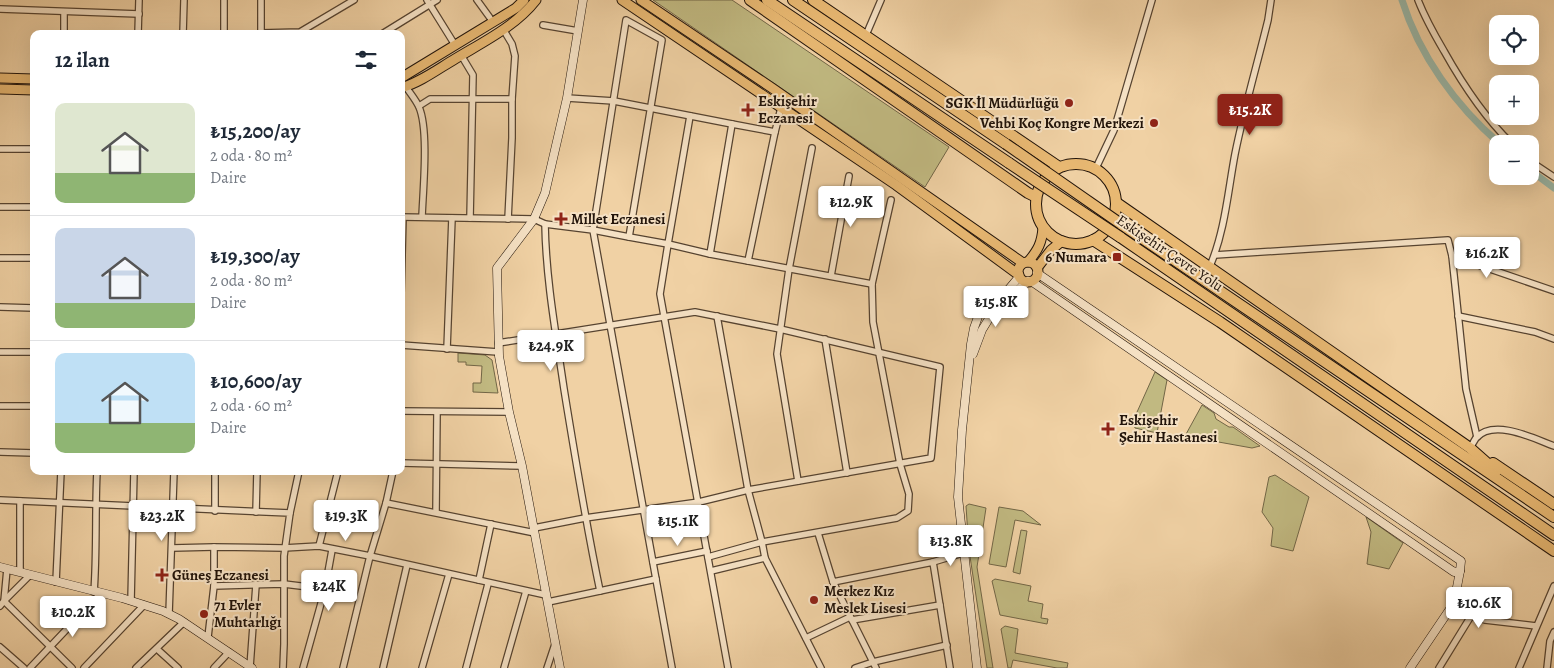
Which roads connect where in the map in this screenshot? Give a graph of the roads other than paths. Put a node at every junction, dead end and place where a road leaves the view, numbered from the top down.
1 (139, 0) edge
2 (184, 0) edge
3 (224, 0) edge
4 (261, 0) edge
5 (354, 0) edge
6 (437, 0) edge
7 (477, 0) edge
8 (524, 0) edge
9 (536, 0) edge
10 (583, 0) edge
11 (622, 0) edge
12 (641, 0) edge
13 (750, 0) edge
14 (768, 0) edge
15 (793, 0) edge
16 (813, 0) edge
17 (880, 0) edge
18 (1152, 0) edge
19 (1271, 0) edge
20 (1418, 0) edge
21 (429, 2) edge
22 (0, 9) edge
23 (64, 12) junction
24 (139, 14) junction
25 (493, 22) junction
26 (543, 25) dead end
27 (503, 29) junction
28 (64, 30) edge
29 (138, 30) edge
30 (183, 30) edge
31 (224, 30) edge
32 (261, 30) edge
33 (303, 30) edge
34 (388, 30) edge
35 (578, 31) junction
36 (866, 36) junction
37 (455, 45) junction
38 (461, 55) junction
39 (405, 76) edge
40 (0, 78) edge
41 (30, 79) edge
42 (405, 87) edge
43 (0, 89) edge
44 (405, 89) edge
45 (30, 90) edge
46 (567, 98) junction
47 (473, 99) junction
48 (512, 100) junction
49 (614, 101) junction
50 (419, 106) junction
51 (652, 108) junction
52 (781, 108) junction
53 (690, 116) junction
54 (732, 124) junction
55 (775, 132) junction
56 (1503, 135) edge
57 (812, 148) dead end
58 (0, 149) edge
59 (30, 149) edge
60 (1059, 167) junction
61 (1539, 167) edge
62 (1096, 168) junction
63 (850, 176) dead end
64 (1554, 177) edge
65 (1036, 197) junction
66 (891, 200) dead end
67 (1117, 203) junction
68 (30, 207) edge
69 (0, 208) edge
70 (422, 216) junction
71 (405, 217) edge
72 (452, 218) junction
73 (470, 218) junction
74 (508, 219) junction
75 (534, 219) junction
76 (545, 224) junction
77 (1043, 227) junction
78 (593, 230) junction
79 (629, 237) junction
80 (1093, 240) junction
81 (1062, 241) junction
82 (668, 244) junction
83 (710, 254) junction
84 (1215, 255) junction
85 (1452, 256) junction
86 (0, 258) edge
87 (30, 258) edge
88 (748, 261) junction
89 (1026, 263) junction
90 (1210, 266) junction
91 (789, 269) junction
92 (1037, 271) junction
93 (831, 276) junction
94 (1019, 276) junction
95 (1030, 281) junction
96 (872, 284) junction
97 (1554, 291) edge
98 (0, 307) edge
99 (30, 308) edge
100 (665, 316) junction
101 (717, 316) junction
102 (1458, 316) junction
103 (609, 324) junction
104 (780, 329) junction
105 (555, 333) junction
106 (824, 339) junction
107 (1554, 339) edge
108 (498, 343) junction
109 (405, 346) edge
110 (447, 349) junction
111 (0, 352) edge
112 (30, 352) edge
113 (498, 352) junction
114 (879, 352) junction
115 (968, 378) junction
116 (0, 406) edge
117 (30, 406) edge
118 (405, 411) edge
119 (437, 412) junction
120 (509, 412) junction
121 (1477, 436) junction
122 (1554, 446) edge
123 (1470, 448) junction
124 (0, 452) edge
125 (30, 453) edge
126 (405, 463) edge
127 (437, 464) junction
128 (900, 464) junction
129 (522, 466) junction
130 (847, 473) junction
131 (62, 475) edge
132 (97, 475) edge
133 (134, 475) edge
134 (174, 475) edge
135 (215, 475) edge
136 (257, 475) edge
137 (298, 475) edge
138 (337, 475) edge
139 (392, 475) edge
140 (798, 481) junction
141 (748, 490) junction
142 (1526, 498) junction
143 (0, 500) edge
144 (20, 501) junction
145 (699, 502) junction
146 (386, 503) junction
147 (61, 504) junction
148 (1554, 504) edge
149 (95, 505) junction
150 (132, 507) junction
151 (174, 509) junction
152 (644, 510) junction
153 (215, 511) junction
154 (256, 512) junction
155 (436, 512) junction
156 (290, 514) junction
157 (1554, 517) edge
158 (585, 518) junction
159 (491, 524) junction
160 (534, 530) junction
161 (818, 533) junction
162 (1554, 535) edge
163 (762, 542) junction
164 (319, 546) junction
165 (214, 547) junction
166 (172, 548) junction
167 (284, 548) junction
168 (332, 550) junction
169 (1554, 551) edge
170 (963, 553) junction
171 (708, 554) junction
172 (370, 556) junction
173 (764, 558) junction
174 (653, 562) junction
175 (933, 562) junction
176 (407, 565) junction
177 (4, 568) edge
178 (711, 571) junction
179 (1460, 571) junction
180 (20, 572) junction
181 (449, 574) junction
182 (30, 575) junction
183 (656, 579) junction
184 (479, 580) junction
185 (56, 582) junction
186 (833, 582) junction
187 (284, 584) junction
188 (488, 584) junction
189 (256, 585) junction
190 (214, 586) junction
191 (1554, 586) edge
192 (325, 589) junction
193 (526, 591) junction
194 (600, 591) junction
195 (98, 592) junction
196 (547, 599) junction
197 (131, 601) junction
198 (2, 604) edge
199 (144, 605) junction
200 (940, 605) junction
201 (169, 614) junction
202 (851, 618) junction
203 (184, 622) junction
204 (1536, 626) junction
205 (1554, 632) edge
206 (208, 637) junction
207 (806, 638) junction
208 (555, 643) junction
209 (947, 645) junction
210 (0, 647) edge
211 (50, 647) junction
212 (157, 649) junction
213 (229, 652) junction
214 (873, 662) junction
215 (24, 668) edge
216 (30, 668) edge
217 (72, 668) edge
218 (84, 668) edge
219 (136, 668) edge
220 (178, 668) edge
221 (214, 668) edge
222 (251, 668) edge
223 (283, 668) edge
224 (303, 668) edge
225 (343, 668) edge
226 (383, 668) edge
227 (422, 668) edge
228 (466, 668) edge
229 (504, 668) edge
230 (547, 668) edge
231 (560, 668) edge
232 (672, 668) edge
233 (728, 668) edge
234 (821, 668) edge
235 (855, 668) edge
236 (876, 668) edge
237 (950, 668) edge
238 (977, 668) edge
239 (1410, 668) edge
240 (1439, 668) edge
241 (1518, 668) edge
242 (1547, 668) edge

1 - 24 street
2 - 30 street
3 - 31 street
4 - 32 street
5 - 33 street
6 - 21 street
7 - 25 street
8 - 25 main road
9 - 27 main road
10 - 35 street
11 - 52 main road
12 - 89 main road
13 - 65 highway
14 - 162 highway, Eskişehir Çevre Yolu, bridge
15 - 142 highway, Eskişehir Çevre Yolu, bridge
16 - 36 highway
17 - 36 street
18 - 62 street
19 - 84 street
20 - 56 street
21 - 34 street
21 - 37 street
22 - 23 street
23 - 24 street
23 - 28 street
24 - 29 street
25 - 37 main road
26 - 35 street
27 - 38 main road
27 - 48 street
35 - 46 street
36 - 60 highway
37 - 39 main road
38 - 42 main road
38 - 47 street
40 - 41 main road
43 - 45 main road
44 - 50 street
46 - 49 street
46 - 75 street
47 - 48 street
47 - 50 street
47 - 73 street
48 - 74 street
49 - 51 street
49 - 51 street
49 - 78 street
50 - 70 street
51 - 53 street
51 - 79 street
52 - 55 street
52 - 94 main road
53 - 54 street
53 - 82 street
54 - 55 street
54 - 83 street
55 - 88 street
57 - 91 street
58 - 59 street
60 - 62 highway
60 - 65 highway
61 - 64 street
62 - 67 highway
63 - 93 street
65 - 77 highway
66 - 96 street
67 - 80 highway
67 - 90 highway
68 - 69 street
70 - 71 street
70 - 72 street
72 - 73 street
72 - 110 street
73 - 74 street
74 - 75 street
75 - 76 street
75 - 108 street
76 - 78 street
76 - 105 street
77 - 81 highway
77 - 89 main road
78 - 79 street
78 - 103 street
79 - 82 street
80 - 81 highway
80 - 169 highway
81 - 92 main road
82 - 83 street
82 - 100 street
83 - 88 street
84 - 85 street
84 - 90 street
85 - 97 street
85 - 102 street
86 - 87 street
88 - 91 street
89 - 92 main road
89 - 94 main road
90 - 123 highway
91 - 93 street
91 - 104 street
92 - 95 main road
92 - 179 street
93 - 96 street
94 - 95 main road
94 - 115 street
95 - 115 street
95 - 179 street
96 - 114 street
98 - 99 street
100 - 101 street
100 - 103 street
100 - 145 street
101 - 104 street
101 - 141 street
102 - 107 street
102 - 121 street
103 - 105 street
103 - 152 street
104 - 106 street
104 - 140 street
105 - 108 street
105 - 158 street
106 - 114 street
106 - 130 street
108 - 113 street
109 - 110 street
110 - 113 street
111 - 112 street
113 - 120 street
114 - 128 street
114 - 128 street
115 - 170 street
116 - 117 street
118 - 119 street
119 - 120 street
119 - 127 street
120 - 129 street
121 - 122 street
121 - 123 street
123 - 142 highway
123 - 148 highway
124 - 125 street
126 - 127 street
127 - 129 street
127 - 155 street
128 - 130 street
128 - 161 street
129 - 160 street
130 - 140 street
131 - 147 street
132 - 149 street
133 - 150 street
134 - 151 street
135 - 153 street
136 - 154 street
137 - 156 street
138 - 164 street
139 - 146 street
140 - 141 street
141 - 145 street
141 - 163 street
142 - 157 highway, Eskişehir Çevre Yolu
143 - 144 street
144 - 147 street
144 - 180 street
145 - 152 street
145 - 171 street
146 - 155 street
146 - 172 street
147 - 149 street
147 - 185 street
149 - 150 street
149 - 195 street
150 - 151 street
150 - 197 street
151 - 153 street
151 - 166 street
152 - 158 street
152 - 174 street
153 - 154 street
154 - 156 street
155 - 159 street
156 - 167 street
158 - 160 street
158 - 194 street
159 - 160 street
159 - 184 street
160 - 196 street
161 - 163 street
161 - 186 street
163 - 171 street
163 - 173 street
164 - 167 street
164 - 168 street
165 - 166 street
165 - 167 street
165 - 190 street
166 - 201 street
167 - 187 street
168 - 172 street
168 - 192 street
170 - 175 street
170 - 238 street
171 - 174 street
171 - 178 street
172 - 176 street
172 - 225 street
173 - 178 street
173 - 207 street
174 - 183 street
175 - 186 street
175 - 200 street
176 - 181 street
176 - 226 street
177 - 180 street
177 - 198 street
178 - 233 street
179 - 239 street
180 - 182 street
181 - 184 street
181 - 227 street
182 - 185 street
182 - 198 street
183 - 194 street
183 - 232 street
184 - 188 street
185 - 195 street
186 - 202 street
187 - 189 street
187 - 192 street
187 - 223 street
188 - 193 street
188 - 228 street
189 - 190 street
189 - 222 street
190 - 206 street
191 - 204 street
192 - 224 street
193 - 196 street
193 - 229 street
194 - 196 street
195 - 197 street
195 - 211 street
196 - 208 street
197 - 199 street
198 - 211 street
199 - 201 street
199 - 218 street
200 - 202 street
200 - 209 street
201 - 203 street
202 - 207 street
202 - 214 street
203 - 206 street
203 - 212 street
204 - 240 street
204 - 241 street
205 - 242 street
206 - 213 street
207 - 234 street
208 - 230 street
208 - 231 street
209 - 214 street
209 - 237 street
210 - 215 street
211 - 216 street
211 - 217 street
212 - 219 street
212 - 220 street
213 - 221 street
213 - 222 street
214 - 235 street
214 - 236 street

